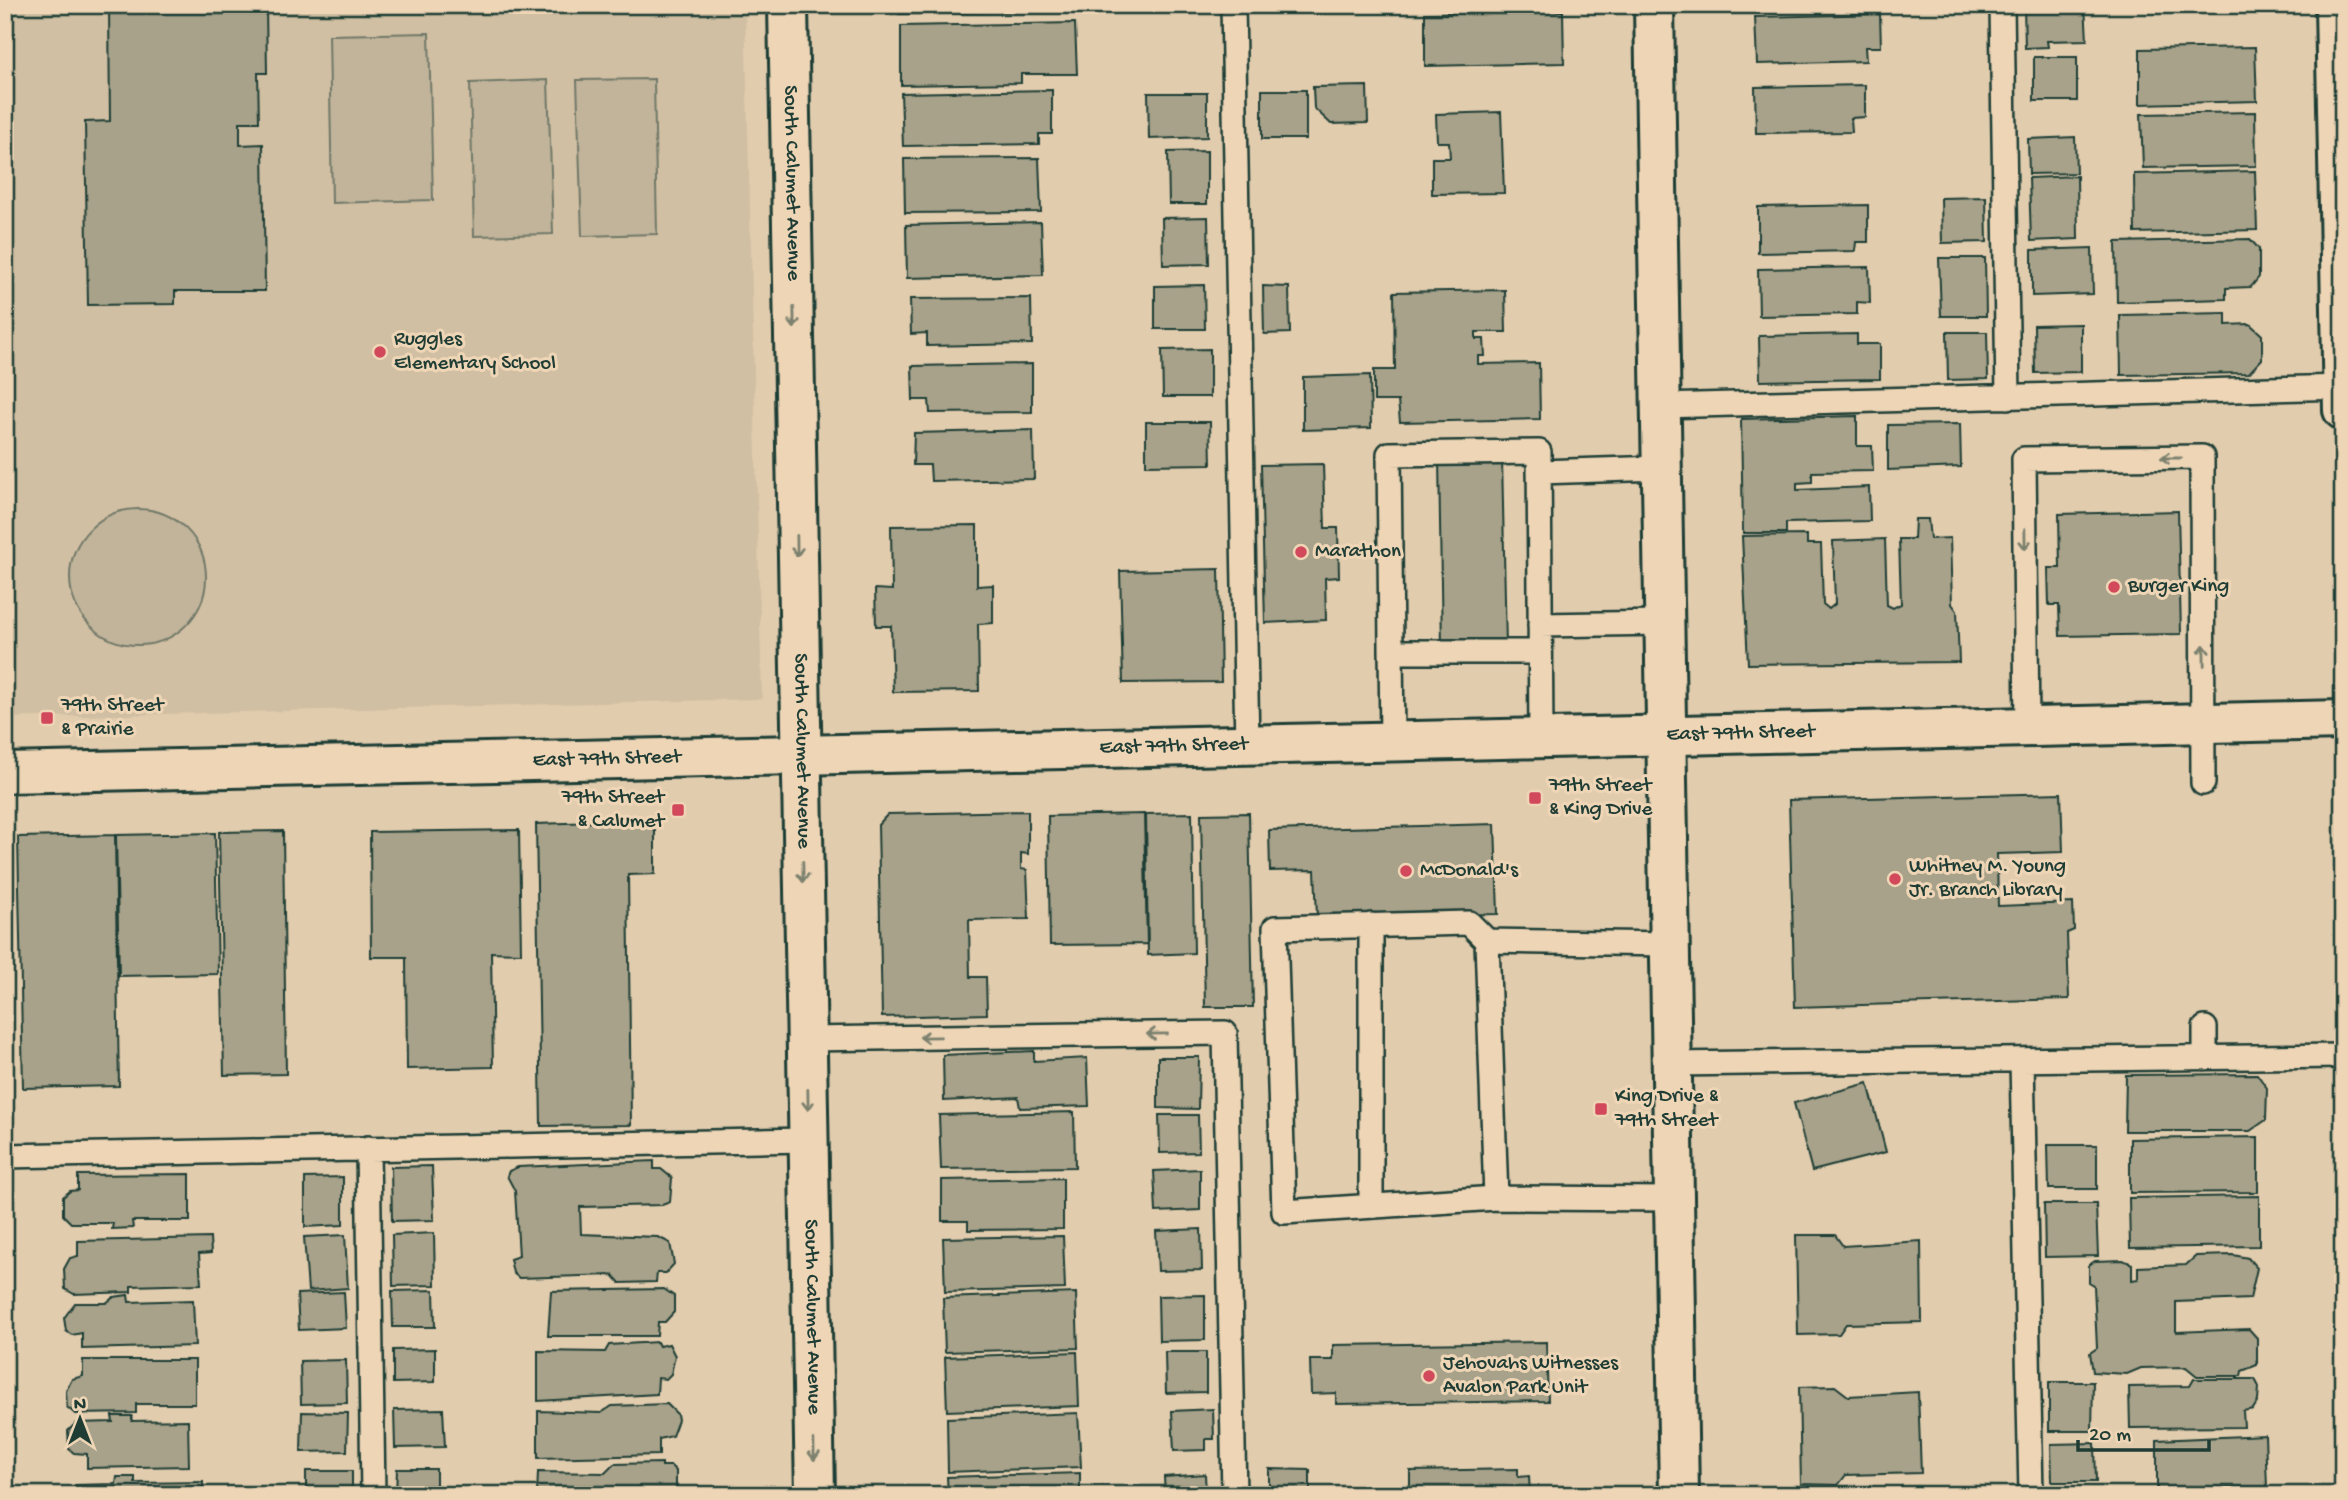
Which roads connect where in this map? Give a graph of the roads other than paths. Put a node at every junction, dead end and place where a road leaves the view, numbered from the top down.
1 (788, 5) edge
2 (1233, 5) edge
3 (1654, 5) edge
4 (2002, 5) edge
5 (2336, 5) edge
6 (2343, 387) edge
7 (2008, 397) junction
8 (1661, 406) junction
9 (2343, 410) edge
10 (1661, 468) junction
11 (1539, 472) junction
12 (1664, 623) junction
13 (1540, 625) junction
14 (1391, 652) junction
15 (1540, 652) junction
16 (2343, 720) edge
17 (2204, 723) junction
18 (2027, 726) junction
19 (1666, 736) junction
20 (1541, 738) junction
21 (1392, 742) junction
22 (1247, 745) junction
23 (801, 755) junction
24 (5, 773) edge
25 (2203, 783) dead end
26 (1371, 925) junction
27 (1487, 941) junction
28 (1668, 944) junction
29 (2205, 1028) dead end
30 (807, 1039) junction
31 (2343, 1056) edge
32 (2206, 1058) junction
33 (2021, 1060) junction
34 (1671, 1064) junction
35 (809, 1139) junction
36 (368, 1148) junction
37 (5, 1156) edge
38 (1496, 1198) junction
39 (1674, 1199) junction
40 (1371, 1206) junction
41 (373, 1495) edge
42 (815, 1495) edge
43 (1234, 1495) edge
44 (1679, 1495) edge
45 (2031, 1495) edge

1 -> 23 street, South Calumet Avenue
2 - 22 lane
3 - 8 street
4 - 7 lane
5 - 6 street
6 - 7 lane
6 - 9 street
7 - 8 lane
8 - 10 street
10 - 11 lane
10 - 12 street
11 - 13 lane
11 - 14 lane
12 - 13 lane
12 - 19 street
13 - 15 lane
14 - 15 lane
14 - 21 lane
15 - 20 lane
16 - 17 street, East 79th Street
17 - 18 street, East 79th Street
17 -> 18 lane
17 - 25 lane
18 - 19 street, East 79th Street
19 - 20 street, East 79th Street
19 - 28 street
20 - 21 street, East 79th Street
21 - 22 street, East 79th Street
22 - 23 street, East 79th Street
23 - 24 street, East 79th Street
23 -> 30 street, South Calumet Avenue
26 - 27 lane
26 - 40 lane
26 - 40 lane
27 - 28 lane
27 - 38 lane
28 - 34 street
29 - 32 lane
30 -> 35 street, South Calumet Avenue
43 -> 30 lane
31 - 32 lane
32 - 33 lane
33 - 34 lane
33 - 45 lane
34 - 39 street
35 - 36 lane
35 -> 42 street, South Calumet Avenue
36 - 37 lane
36 - 41 lane
38 - 39 lane
38 - 40 lane
39 - 44 street

